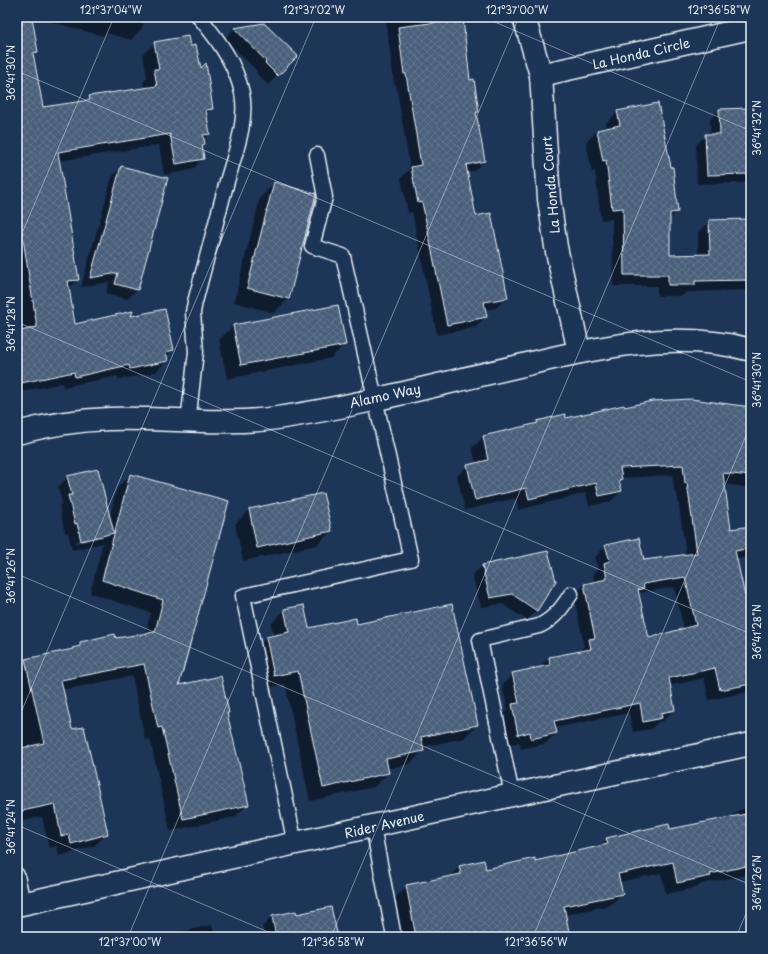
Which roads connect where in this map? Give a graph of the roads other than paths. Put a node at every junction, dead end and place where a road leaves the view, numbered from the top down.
1 (198, 17) edge
2 (524, 17) edge
3 (741, 30) dead end
4 (541, 75) junction
5 (317, 155) dead end
6 (751, 350) edge
7 (579, 352) junction
8 (376, 398) junction
9 (188, 422) junction
10 (17, 432) edge
11 (571, 594) dead end
12 (751, 744) edge
13 (512, 795) junction
14 (373, 827) junction
15 (295, 844) junction
16 (17, 875) edge
17 (20, 905) edge
18 (394, 937) edge

1 - 9 lane
2 - 4 street, La Honda Court
3 - 4 street, La Honda Circle
4 - 7 street, La Honda Court
5 - 8 lane
6 - 7 street, Alamo Way
7 - 8 street, Alamo Way
8 - 9 street, Alamo Way
8 - 15 lane
9 - 10 street, Alamo Way
11 - 13 lane
12 - 13 street, Rider Avenue
13 - 14 street, Rider Avenue
14 - 15 street, Rider Avenue
14 - 18 lane
15 - 17 street, Rider Avenue
16 - 17 lane

